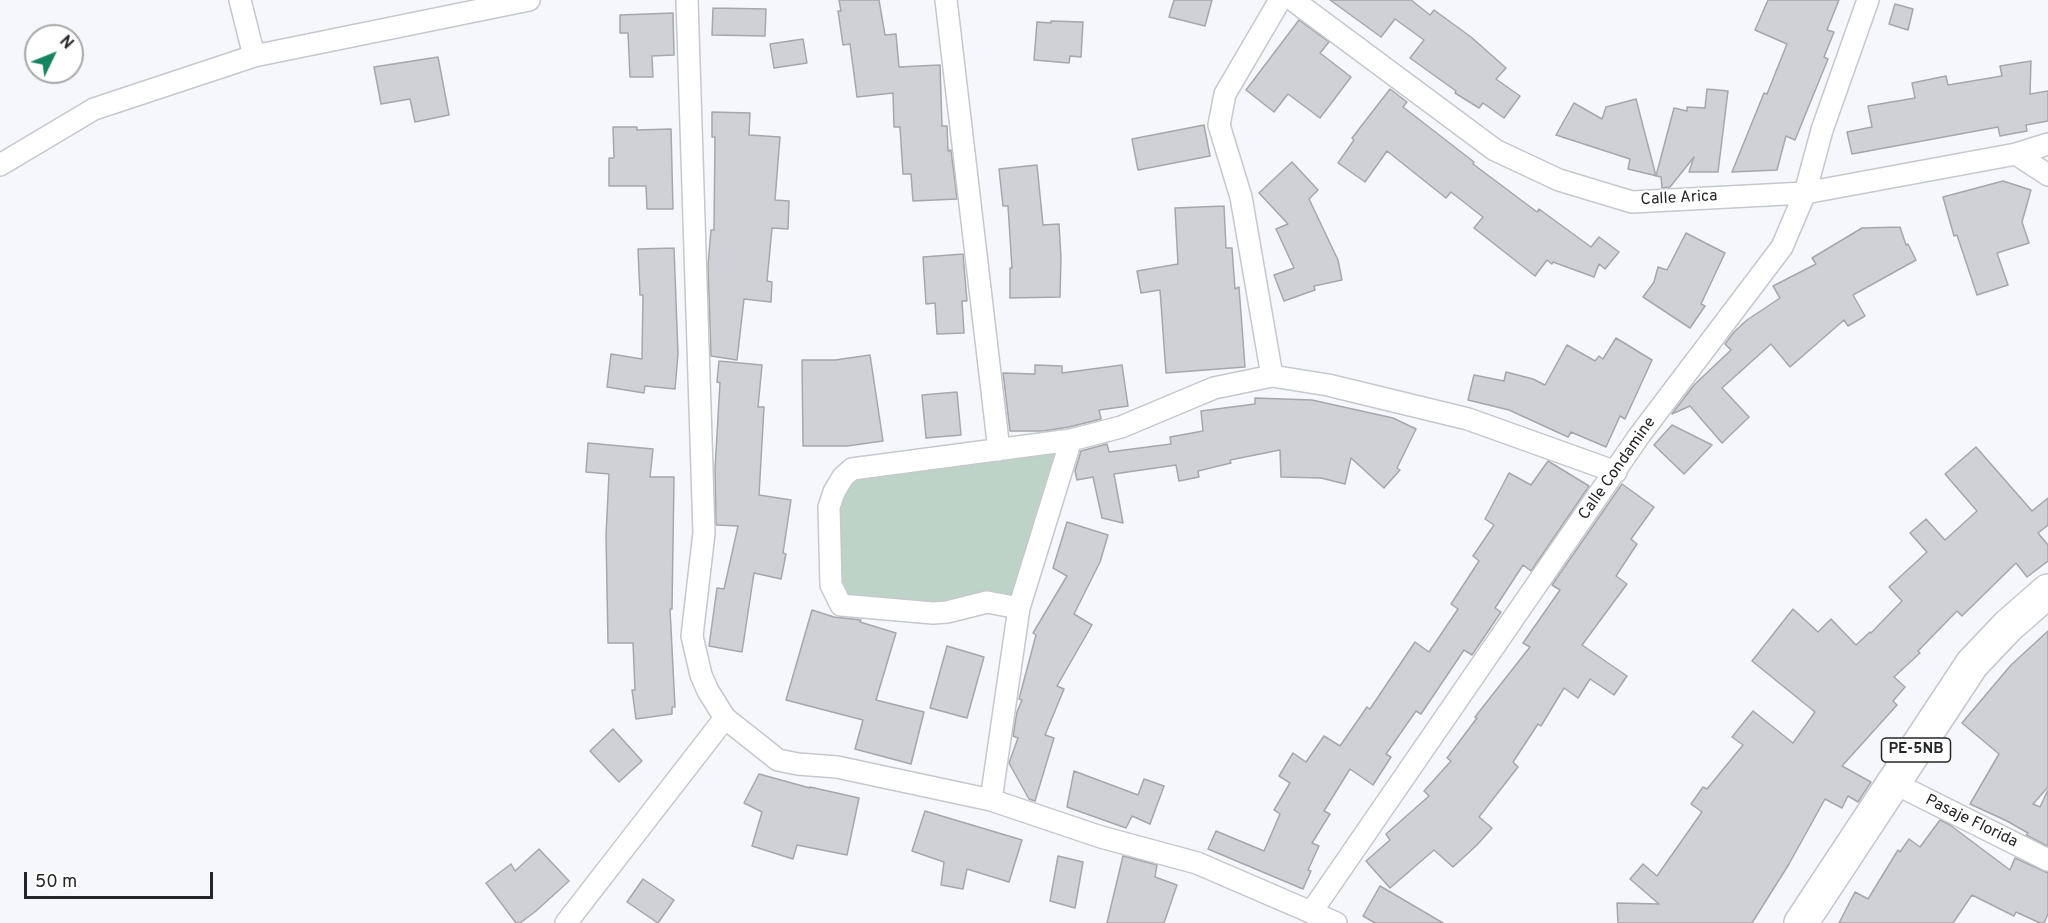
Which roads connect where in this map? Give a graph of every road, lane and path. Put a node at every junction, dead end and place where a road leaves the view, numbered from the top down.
1 (240, 0) edge
2 (529, 0) edge
3 (687, 0) edge
4 (946, 0) edge
5 (1280, 0) edge
6 (1293, 0) edge
7 (1869, 0) edge
8 (254, 56) junction
9 (2048, 144) edge
10 (2016, 154) junction
11 (0, 165) edge
12 (2048, 175) edge
13 (1805, 193) junction
14 (1272, 376) junction
15 (1071, 440) junction
16 (999, 450) junction
17 (1616, 472) junction
18 (2048, 591) edge
19 (1019, 608) junction
20 (725, 718) junction
21 (1894, 783) junction
22 (991, 800) junction
23 (2048, 860) edge
24 (1312, 911) junction
25 (566, 923) edge
26 (1336, 923) edge
27 (1801, 923) edge

1 - 8 street
2 - 8 street
3 - 20 street
4 - 16 street
5 - 14 street
6 - 13 street, Calle Arica
7 - 13 street, Calle Condamine
8 - 11 street
9 - 10 street, Calle Arica
10 - 12 street
10 - 13 street, Calle Arica
13 - 17 street, Calle Condamine
14 - 15 street
14 - 17 street
15 - 16 street
15 - 19 street
16 - 19 street
17 - 24 street, Calle Condamine
18 - 21 highway, PE-5NB
19 - 22 street
20 - 22 street
20 - 25 street
21 - 23 street, Pasaje Florida
21 - 27 highway, PE-5NB
22 - 24 street
24 - 26 street

